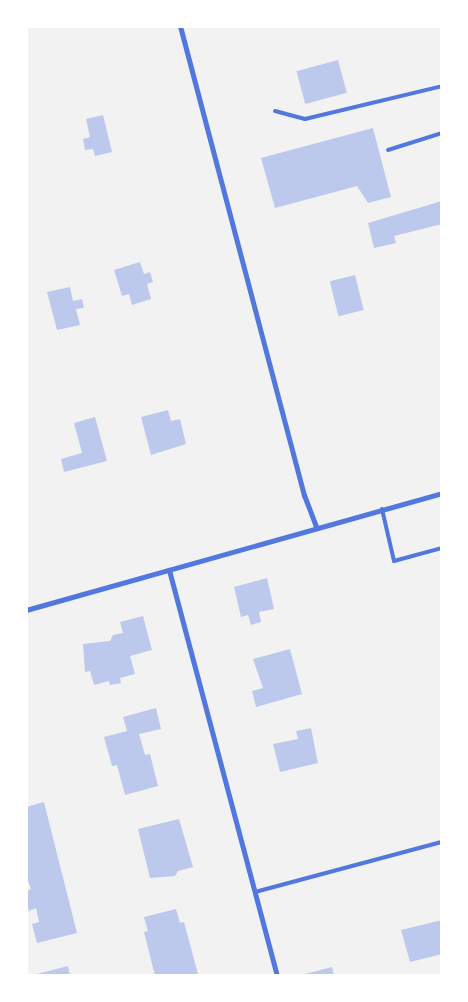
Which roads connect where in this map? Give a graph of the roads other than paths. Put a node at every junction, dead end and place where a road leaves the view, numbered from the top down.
1 (180, 26) edge
2 (442, 86) edge
3 (275, 111) dead end
4 (442, 133) edge
5 (388, 150) dead end
6 (442, 493) edge
7 (382, 509) junction
8 (316, 527) junction
9 (442, 548) edge
10 (169, 570) junction
11 (26, 610) edge
12 (442, 842) edge
13 (255, 892) junction
14 (277, 976) edge

1 - 8 street
2 - 3 lane
4 - 5 lane
6 - 7 street
7 - 8 street
7 - 9 lane
8 - 10 street
10 - 11 street
10 - 13 street
12 - 13 lane
13 - 14 street

